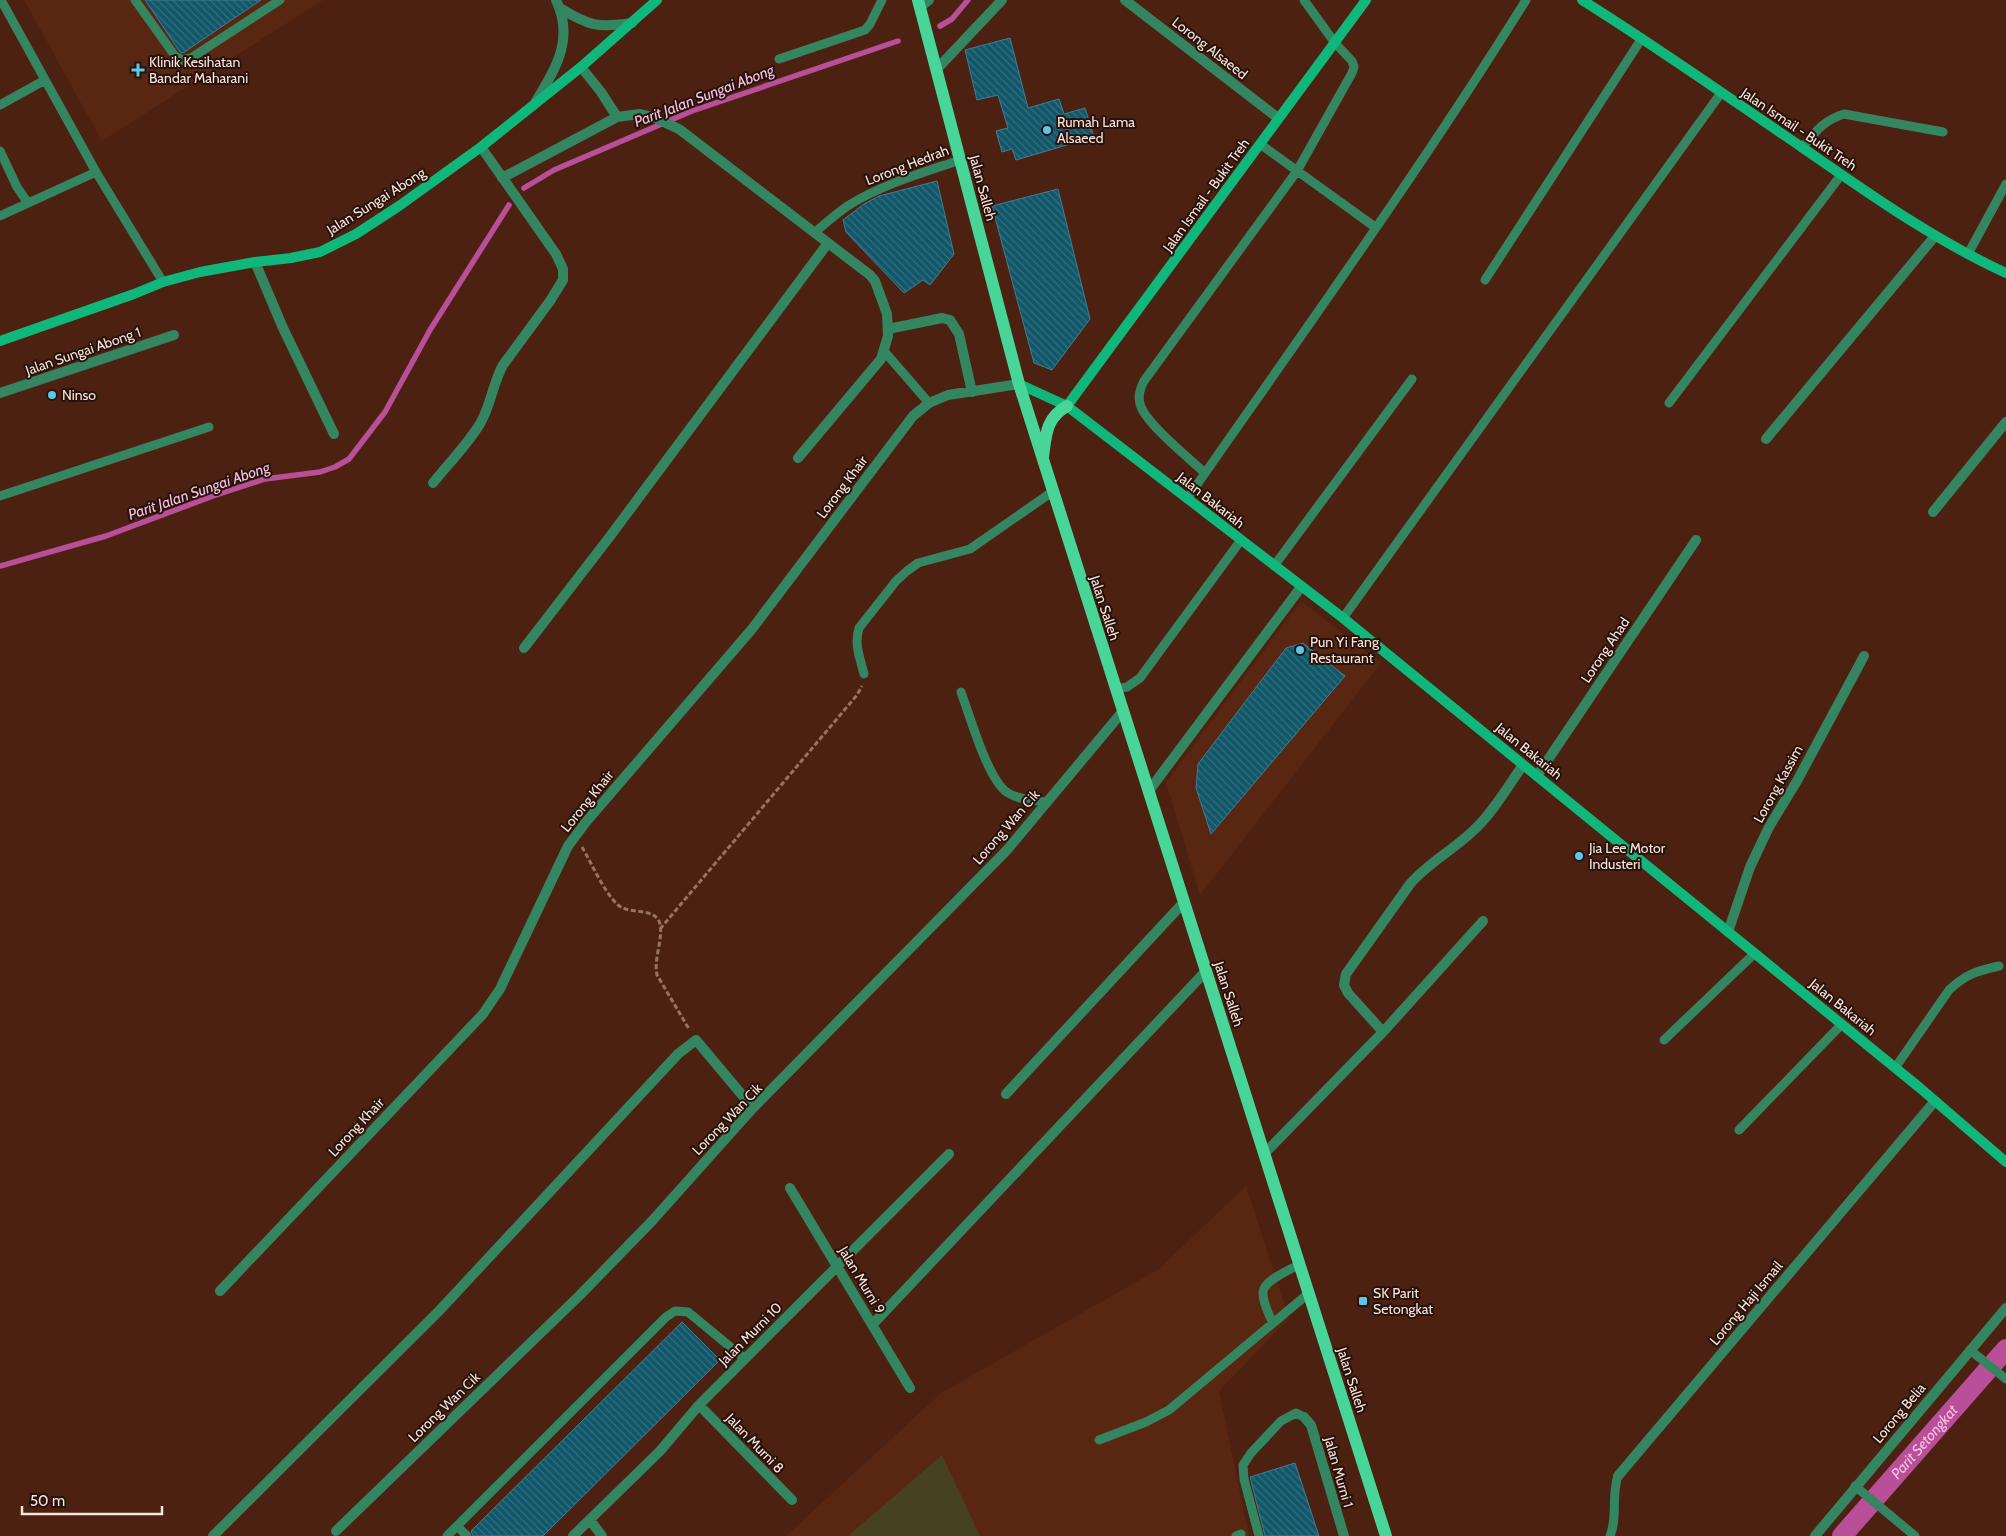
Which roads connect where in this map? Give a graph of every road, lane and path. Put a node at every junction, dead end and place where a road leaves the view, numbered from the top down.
1 (1, 0) edge
2 (135, 0) edge
3 (280, 0) edge
4 (657, 0) edge
5 (882, 0) edge
6 (1002, 0) edge
7 (1124, 0) edge
8 (1304, 0) edge
9 (1366, 0) edge
10 (1526, 0) edge
11 (1582, 0) edge
12 (922, 2) edge
13 (558, 4) edge
14 (632, 23) junction
15 (1642, 38) junction
16 (1335, 42) junction
17 (779, 59) dead end
18 (581, 67) junction
19 (936, 70) junction
20 (45, 80) junction
21 (1721, 93) junction
22 (1, 102) edge
23 (535, 104) junction
24 (617, 117) junction
25 (1278, 118) junction
26 (1943, 132) dead end
27 (1260, 144) junction
28 (481, 146) junction
29 (1802, 148) junction
30 (0, 151) edge
31 (960, 160) junction
32 (1297, 171) junction
33 (96, 172) junction
34 (1842, 175) junction
35 (502, 178) junction
36 (2006, 184) edge
37 (28, 203) junction
38 (0, 216) edge
39 (1375, 226) junction
40 (815, 232) junction
41 (1935, 236) junction
42 (828, 243) junction
43 (1968, 254) junction
44 (255, 262) junction
45 (2006, 273) edge
46 (1485, 280) dead end
47 (163, 282) junction
48 (888, 329) junction
49 (174, 335) dead end
50 (0, 340) edge
51 (884, 351) junction
52 (1412, 379) dead end
53 (1019, 384) junction
54 (972, 392) junction
55 (0, 393) edge
56 (1670, 403) dead end
57 (929, 404) junction
58 (1067, 406) junction
59 (2006, 422) edge
60 (209, 427) dead end
61 (334, 434) dead end
62 (1766, 439) dead end
63 (798, 458) dead end
64 (1043, 461) junction
65 (1205, 473) junction
66 (433, 483) dead end
67 (1052, 492) junction
68 (0, 496) edge
69 (1187, 499) junction
70 (1933, 512) dead end
71 (1242, 540) junction
72 (1696, 540) dead end
73 (1274, 566) junction
74 (1301, 587) junction
75 (1343, 618) junction
76 (524, 648) dead end
77 (1864, 656) dead end
78 (864, 674) joint
79 (1116, 689) junction
80 (961, 692) dead end
81 (1123, 711) junction
82 (1523, 765) junction
83 (1537, 776) junction
84 (1148, 792) junction
85 (1046, 802) junction
86 (576, 836) junction
87 (1184, 902) junction
88 (1483, 921) dead end
89 (660, 929) junction
90 (1728, 932) junction
91 (1755, 953) junction
92 (1999, 966) dead end
93 (1206, 971) junction
94 (1842, 1024) junction
95 (1383, 1032) junction
96 (696, 1040) junction
97 (1664, 1040) dead end
98 (1895, 1068) junction
99 (1006, 1094) dead end
100 (1935, 1101) junction
101 (753, 1108) junction
102 (1739, 1130) dead end
103 (949, 1154) dead end
104 (1264, 1154) junction
105 (2006, 1162) edge
106 (790, 1188) dead end
107 (1300, 1264) junction
108 (837, 1266) junction
109 (220, 1291) dead end
110 (1309, 1292) junction
111 (2006, 1308) edge
112 (1272, 1322) junction
113 (873, 1324) junction
114 (1970, 1350) junction
115 (745, 1359) junction
116 (2006, 1379) edge
117 (910, 1388) dead end
118 (699, 1405) junction
119 (1304, 1417) joint
120 (1100, 1440) dead end
121 (1618, 1476) joint
122 (1855, 1486) junction
123 (792, 1500) dead end
124 (590, 1520) junction
125 (457, 1526) junction
126 (336, 1531) dead end
127 (213, 1536) edge
128 (447, 1536) edge
129 (467, 1536) edge
130 (573, 1536) edge
131 (602, 1536) edge
132 (1260, 1536) edge
133 (1344, 1536) edge
134 (1386, 1536) edge
135 (1610, 1536) edge
136 (1815, 1536) edge
137 (1915, 1536) edge

1 - 20 lane
2 - 3 lane
4 - 14 street, Jalan Sungai Abong
5 - 17 lane
6 - 19 street
7 - 25 street, Lorong Alsaeed
8 - 16 lane
9 - 16 street, Jalan Ismail - Bukit Treh
10 - 39 lane
11 - 15 street, Jalan Ismail - Bukit Treh
12 - 19 main road, Jalan Salleh
13 - 14 street
13 - 23 street
14 - 18 street, Jalan Sungai Abong
15 - 21 street, Jalan Ismail - Bukit Treh
15 - 46 lane
16 - 25 street, Jalan Ismail - Bukit Treh
16 - 32 lane
18 - 23 street, Jalan Sungai Abong
18 - 24 street
19 - 31 main road, Jalan Salleh
20 - 22 lane
20 - 33 lane
21 - 29 street, Jalan Ismail - Bukit Treh
21 - 75 lane
23 - 28 street, Jalan Sungai Abong
24 - 35 street
24 - 40 street
25 - 27 street, Jalan Ismail - Bukit Treh
26 - 29 lane
27 - 32 lane
27 - 58 street, Jalan Ismail - Bukit Treh
28 - 35 street
28 - 44 street, Jalan Sungai Abong
29 - 34 street, Jalan Ismail - Bukit Treh
30 - 37 lane
31 - 40 lane, Lorong Hedrah
31 - 53 main road, Jalan Salleh
32 - 39 lane
32 - 65 lane
33 - 37 lane
33 - 47 lane
34 - 41 street, Jalan Ismail - Bukit Treh
34 - 56 lane
35 - 66 street
36 - 43 lane
37 - 38 lane
39 - 65 lane
40 - 42 street
41 - 43 street, Jalan Ismail - Bukit Treh
41 - 62 street
42 - 48 street
42 - 76 street
43 - 45 street, Jalan Ismail - Bukit Treh
44 - 47 street, Jalan Sungai Abong
44 - 61 street
47 - 50 street, Jalan Sungai Abong
48 - 51 street
48 - 54 street
49 - 55 street, Jalan Sungai Abong 1
51 - 57 lane
51 - 63 street
52 - 73 lane
53 - 54 street, Lorong Khair
53 - 58 street, Jalan Bakariah
53 - 64 main road, Jalan Salleh
54 - 57 street, Lorong Khair
57 - 86 street, Lorong Khair
58 - 64 main road
58 - 69 street, Jalan Bakariah
59 - 70 street
60 - 68 lane
64 - 67 main road, Jalan Salleh
65 - 69 lane
67 - 78 lane
67 - 79 main road, Jalan Salleh
69 - 71 street, Jalan Bakariah
71 - 73 street, Jalan Bakariah
71 - 79 lane
72 - 83 street, Lorong Ahad
73 - 74 street, Jalan Bakariah
74 - 75 street, Jalan Bakariah
74 - 84 street
75 - 82 street, Jalan Bakariah
77 - 90 street, Lorong Kassim
78 - 89 path
79 - 81 main road, Jalan Salleh
80 - 85 lane
81 - 84 main road, Jalan Salleh
81 - 85 street, Lorong Wan Cik
82 - 83 street, Jalan Bakariah
82 - 95 street
83 - 90 street, Jalan Bakariah
84 - 87 main road, Jalan Salleh
85 - 101 street, Lorong Wan Cik
86 - 89 path
86 - 109 street, Lorong Khair
87 - 93 main road, Jalan Salleh
87 - 99 street
88 - 95 street
89 - 96 path
90 - 91 street, Jalan Bakariah
91 - 94 street, Jalan Bakariah
91 - 97 lane
92 - 98 lane
93 - 104 main road, Jalan Salleh
93 - 113 street
94 - 98 street, Jalan Bakariah
94 - 102 lane
95 - 104 street
96 - 101 street
96 - 127 street
98 - 100 street, Jalan Bakariah
100 - 105 street, Jalan Bakariah
100 - 121 street, Lorong Haji Ismail
101 - 126 street, Lorong Wan Cik
103 - 108 street, Jalan Murni 10
104 - 107 main road, Jalan Salleh
106 - 108 street, Jalan Murni 9
107 - 110 main road, Jalan Salleh
107 - 112 lane
108 - 113 street, Jalan Murni 9
108 - 115 street, Jalan Murni 10
110 - 112 lane
110 - 134 main road, Jalan Salleh
111 - 114 street, Lorong Belia
112 - 120 lane
113 - 117 street, Jalan Murni 9
114 - 116 lane
114 - 122 street, Lorong Belia
115 - 118 street, Jalan Murni 10
115 - 125 lane
118 - 123 street, Jalan Murni 8
118 - 124 street, Jalan Murni 10
119 - 132 lane
119 - 133 street, Jalan Murni 1
121 - 135 lane, Lorong Haji Ismail
122 - 136 street, Lorong Belia
122 - 137 lane
124 - 130 street, Jalan Murni 10
124 - 131 street
125 - 128 lane
125 - 129 lane

